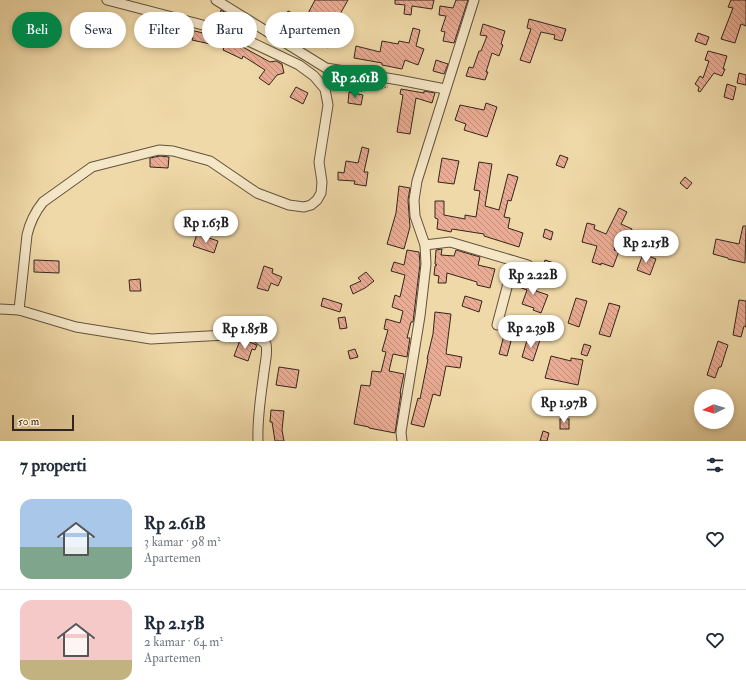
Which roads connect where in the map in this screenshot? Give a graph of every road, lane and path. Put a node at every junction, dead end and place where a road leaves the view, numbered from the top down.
1 (107, 0) edge
2 (216, 0) edge
3 (474, 0) edge
4 (326, 68) junction
5 (314, 76) junction
6 (399, 80) junction
7 (325, 89) junction
8 (445, 89) junction
9 (425, 245) junction
10 (514, 261) junction
11 (528, 265) dead end
12 (0, 309) edge
13 (19, 310) junction
14 (496, 325) dead end
15 (258, 441) edge
16 (402, 441) edge

1 - 5 street
2 - 4 street
3 - 8 street
4 - 5 street
4 - 6 street
5 - 7 street
6 - 7 path
6 - 8 street
7 - 13 street
8 - 9 street
9 - 10 street
9 - 16 street
10 - 11 street
10 - 14 street
12 - 13 street
13 - 15 street

